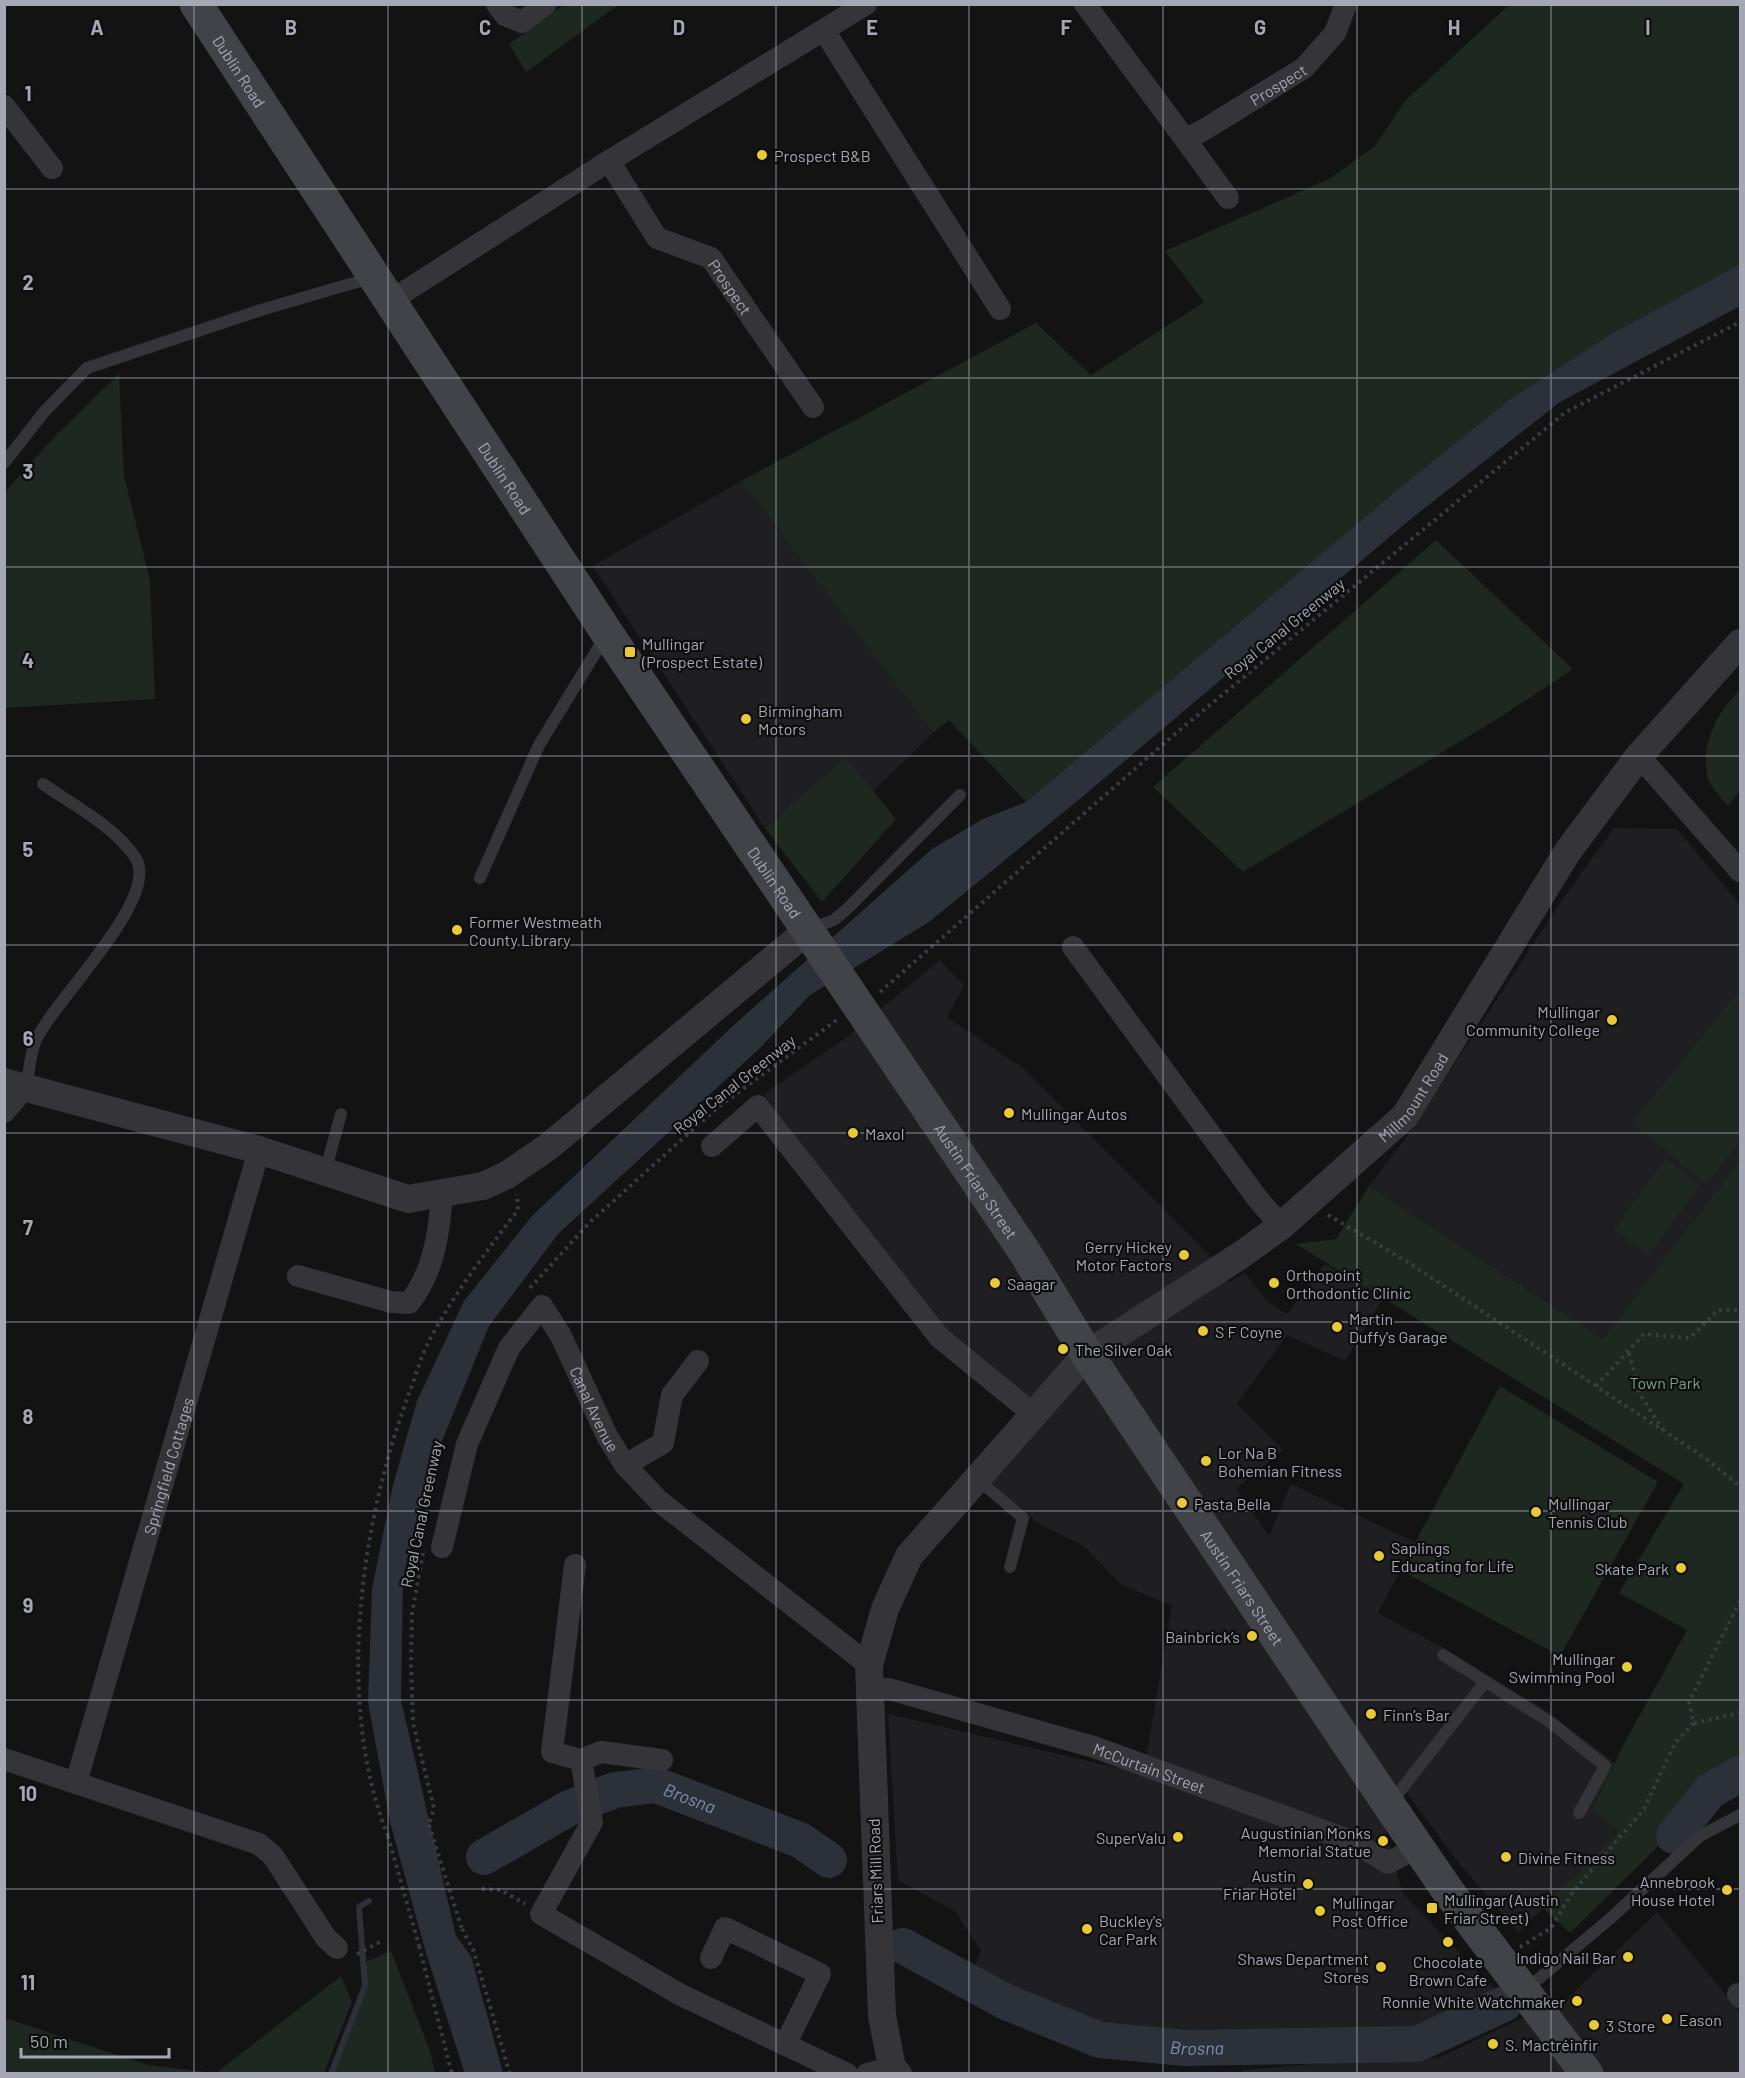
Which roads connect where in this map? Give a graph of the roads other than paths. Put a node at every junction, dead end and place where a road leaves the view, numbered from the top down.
1 (196, 4) edge
2 (497, 4) edge
3 (546, 4) edge
4 (866, 4) edge
5 (1085, 4) edge
6 (1346, 4) edge
7 (825, 32) junction
8 (4, 106) edge
9 (11, 130) edge
10 (1185, 139) junction
11 (609, 161) junction
12 (52, 168) dead end
13 (1228, 198) dead end
14 (382, 289) junction
15 (1000, 309) dead end
16 (813, 407) dead end
17 (4, 463) edge
18 (607, 633) junction
19 (1740, 643) edge
20 (1639, 756) junction
21 (43, 784) dead end
22 (960, 795) dead end
23 (1740, 871) edge
24 (480, 878) dead end
25 (814, 939) junction
26 (1073, 947) dead end
27 (856, 1003) joint
28 (15, 1084) edge
29 (4, 1112) edge
30 (341, 1114) dead end
31 (712, 1146) dead end
32 (259, 1150) junction
33 (325, 1172) junction
34 (442, 1195) junction
35 (1281, 1226) junction
36 (298, 1276) dead end
37 (1087, 1354) junction
38 (698, 1360) dead end
39 (1032, 1413) junction
40 (625, 1464) junction
41 (976, 1478) junction
42 (433, 1549) road end
43 (575, 1565) dead end
44 (1011, 1567) dead end
45 (1443, 1655) dead end
46 (869, 1677) junction
47 (1485, 1682) junction
48 (4, 1759) edge
49 (581, 1760) junction
50 (662, 1760) dead end
51 (76, 1783) junction
52 (1389, 1805) junction
53 (1579, 1814) dead end
54 (1740, 1815) edge
55 (1418, 1847) junction
56 (346, 1952) road end
57 (711, 1958) dead end
58 (1523, 1991) junction
59 (785, 2045) junction
60 (886, 2071) edge
61 (847, 2073) edge
62 (1587, 2073) edge

1 - 14 main road, Dublin Road
2 - 3 street
4 - 7 street
5 - 10 street
6 - 10 street, Prospect
7 - 11 street
7 - 15 street
8 - 9 street
9 - 12 street
10 - 13 street
11 - 14 street
11 - 16 street, Prospect
14 - 17 lane
14 - 18 main road, Dublin Road
18 - 24 lane
18 - 25 main road, Dublin Road
19 - 20 street, Millmount Road
20 - 23 street
20 - 35 street, Millmount Road
21 - 28 lane
22 - 25 lane
25 - 27 main road, Dublin Road
25 - 34 street
26 - 35 street
27 - 37 main road, Austin Friars Street
28 - 29 street
28 - 32 street
30 - 33 lane
31 - 39 street
32 - 33 street
32 - 51 street, Springfield Cottages
33 - 34 street
34 - 36 street
35 - 37 street, Millmount Road
37 - 39 street
37 - 52 main road, Austin Friars Street
38 - 40 street
39 - 41 street
40 - 42 street, Canal Avenue
40 - 46 street, Canal Avenue
41 - 44 lane
41 - 46 street
43 - 49 street
45 - 47 lane
46 - 55 street, McCurtain Street
46 - 60 street, Friars Mill Road
47 - 52 lane
47 - 53 lane
48 - 51 street
49 - 50 street
49 - 59 street
51 - 56 street
52 - 55 main road, Austin Friars Street
54 - 58 lane
55 - 58 main road, Austin Friars Street
57 - 59 street
58 - 62 main road, Austin Friars Street
59 - 61 street

